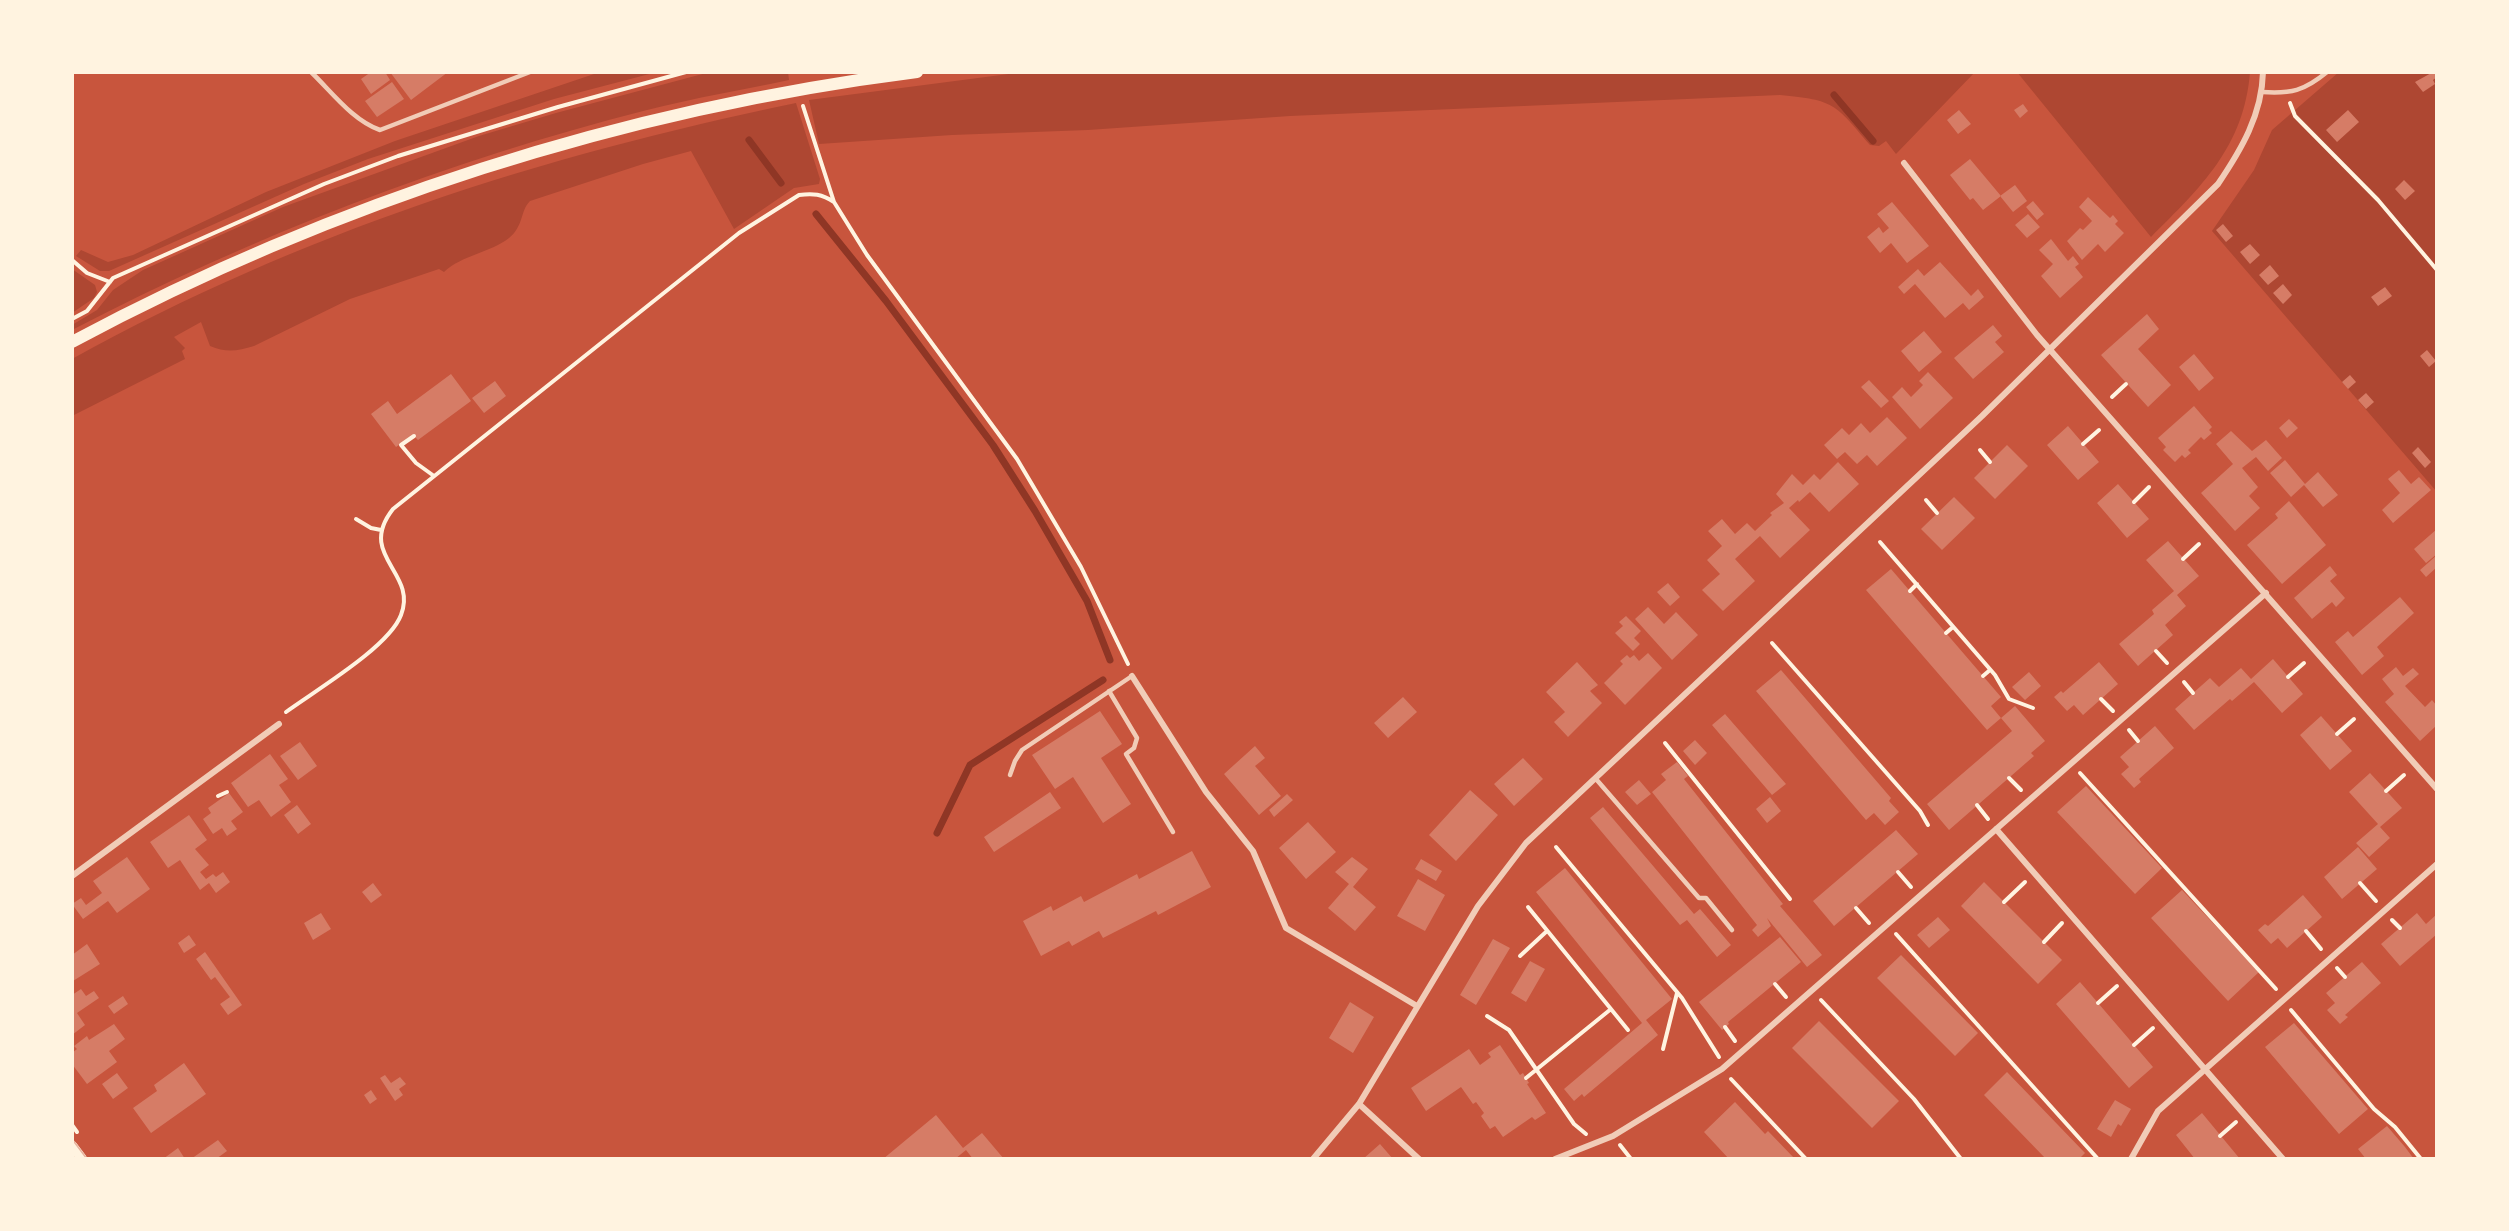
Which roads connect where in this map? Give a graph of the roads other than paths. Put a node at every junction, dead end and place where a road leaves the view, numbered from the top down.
1 (311, 72) edge
2 (530, 72) edge
3 (917, 72) edge
4 (2263, 72) edge
5 (2327, 72) edge
6 (2262, 92) junction
7 (1905, 163) dead end
8 (72, 342) edge
9 (2050, 350) junction
10 (2266, 593) junction
11 (1132, 675) joint
12 (1109, 691) junction
13 (279, 724) road end
14 (1010, 775) dead end
15 (1596, 779) junction
16 (2437, 789) edge
17 (1996, 829) junction
18 (1173, 832) dead end
19 (2437, 864) edge
20 (72, 876) edge
21 (1732, 930) dead end
22 (1417, 1006) junction
23 (2205, 1070) junction
24 (1359, 1104) junction
25 (72, 1147) edge
26 (81, 1159) edge
27 (1312, 1159) edge
28 (1419, 1159) edge
29 (1555, 1159) edge
30 (2131, 1159) edge
31 (2283, 1159) edge

1 - 2 lane
3 - 8 main road
4 - 6 street
5 - 6 lane
6 - 9 street
7 - 9 street
9 - 10 street
9 - 15 street
10 - 16 street
10 - 17 street
11 - 12 lane
11 - 22 street
12 - 14 lane
12 - 18 lane
13 - 20 street
15 - 21 lane
15 - 22 street
17 - 23 street
17 - 29 street
19 - 23 street
22 - 24 street
23 - 30 street
23 - 31 street
24 - 27 street
24 - 28 street
25 - 26 main road

